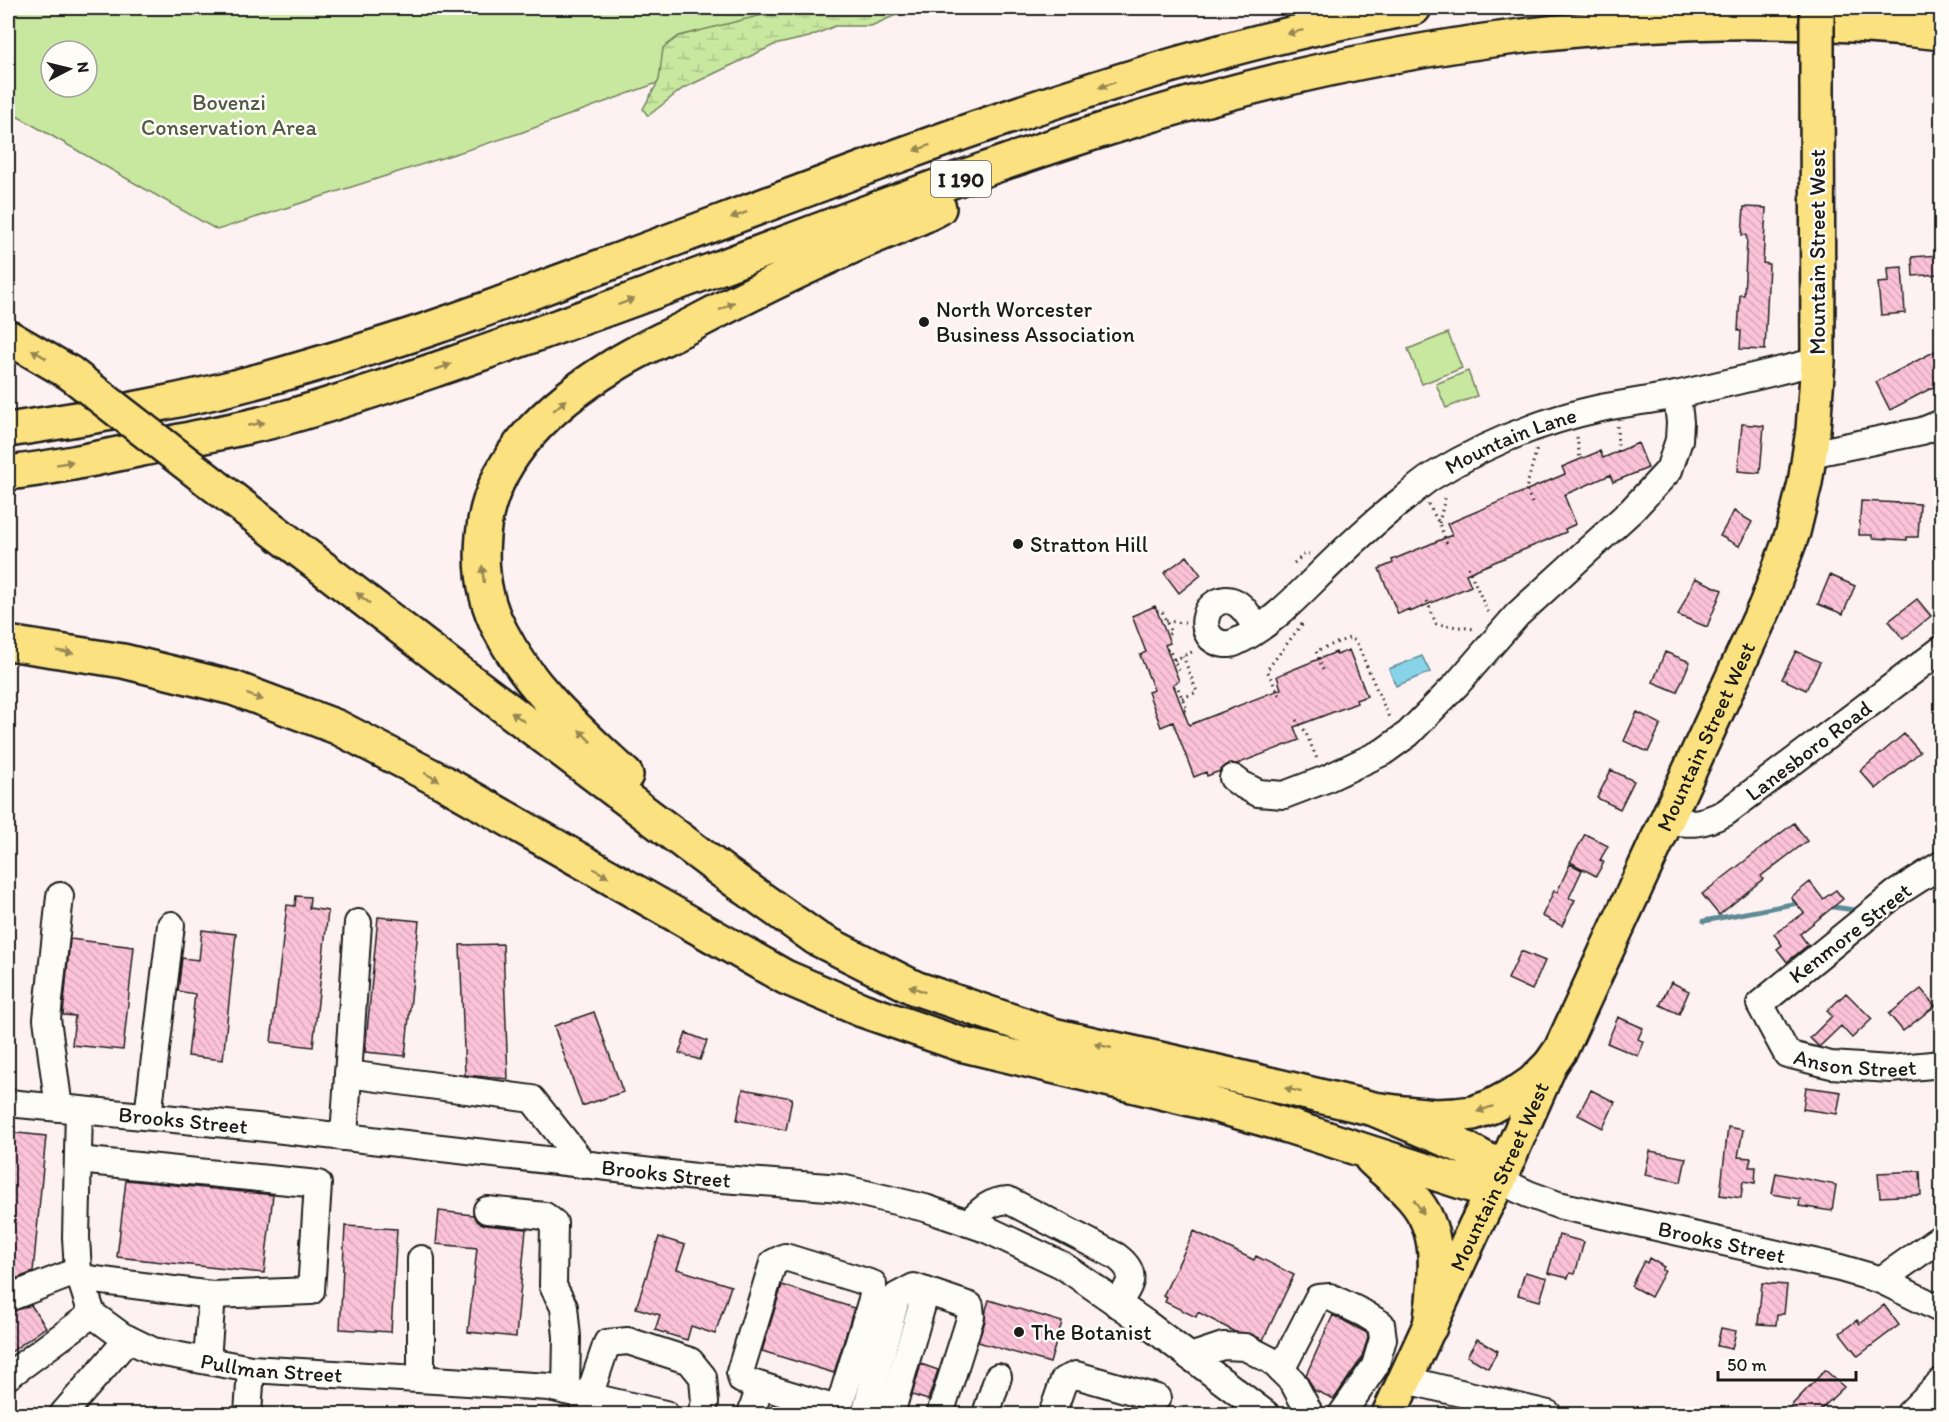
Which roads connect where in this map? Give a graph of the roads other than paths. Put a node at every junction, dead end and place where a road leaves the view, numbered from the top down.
1 (1414, 8) edge
2 (1817, 8) edge
3 (1941, 33) edge
4 (1026, 156) junction
5 (8, 337) edge
6 (1818, 361) junction
7 (1677, 395) junction
8 (1941, 423) edge
9 (8, 430) edge
10 (1810, 454) junction
11 (8, 473) edge
12 (1257, 628) dead end
13 (8, 643) edge
14 (1941, 649) edge
15 (1233, 778) dead end
16 (1665, 821) junction
17 (698, 853) junction
18 (1941, 864) edge
19 (60, 896) dead end
20 (358, 923) dead end
21 (171, 925) dead end
22 (1760, 1004) joint
23 (1941, 1064) edge
24 (1550, 1065) junction
25 (348, 1074) junction
26 (8, 1103) edge
27 (69, 1109) junction
28 (1374, 1109) junction
29 (148, 1116) junction
30 (344, 1137) junction
31 (1363, 1151) junction
32 (78, 1160) junction
33 (584, 1165) junction
34 (1499, 1180) junction
35 (487, 1209) dead end
36 (968, 1223) junction
37 (1941, 1237) edge
38 (421, 1259) dead end
39 (79, 1274) junction
40 (1881, 1280) junction
41 (926, 1291) junction
42 (212, 1295) junction
43 (8, 1298) edge
44 (1117, 1304) junction
45 (1941, 1310) edge
46 (92, 1314) junction
47 (1431, 1327) junction
48 (128, 1339) junction
49 (1190, 1357) junction
50 (207, 1360) junction
51 (251, 1369) junction
52 (1281, 1370) junction
53 (8, 1376) edge
54 (998, 1377) dead end
55 (421, 1379) junction
56 (1406, 1380) junction
57 (1941, 1381) edge
58 (760, 1386) junction
59 (1157, 1398) dead end
60 (580, 1401) edge
61 (63, 1414) edge
62 (248, 1414) edge
63 (662, 1414) edge
64 (701, 1414) edge
65 (751, 1414) edge
66 (865, 1414) edge
67 (878, 1414) edge
68 (891, 1414) edge
69 (907, 1414) edge
70 (940, 1414) edge
71 (986, 1414) edge
72 (1052, 1414) edge
73 (1266, 1414) edge
74 (1310, 1414) edge
75 (1342, 1414) edge
76 (1389, 1414) edge
77 (1548, 1414) edge
78 (1909, 1414) edge

1 -> 9 main road, I 190
2 - 6 main road, Mountain Street West, bridge
3 - 4 main road, I 190
11 -> 4 main road, I 190
17 -> 4 main road
17 -> 5 main road, bridge
6 - 7 street, Mountain Lane
6 - 10 main road, Mountain Street West
7 - 12 street, Mountain Lane
7 - 15 street
8 - 10 street
10 - 16 main road, Mountain Street West
13 -> 31 main road
14 - 16 street, Lanesboro Road
16 - 24 main road, Mountain Street West
28 -> 17 main road
18 - 22 street, Kenmore Street
19 - 27 street
20 - 25 street
21 - 29 street
22 - 23 street, Anson Street
24 -> 28 main road
24 - 34 main road, Mountain Street West
25 - 30 street
25 - 33 street
26 - 27 street, Brooks Street
27 - 29 street, Brooks Street
27 - 32 street
28 - 34 main road
29 - 30 street, Brooks Street
30 - 33 street, Brooks Street
31 - 34 main road
31 -> 47 main road
32 - 39 street
32 - 42 street
33 - 36 street, Brooks Street
34 - 40 street, Brooks Street
34 - 47 main road, Mountain Street West
35 - 60 street
36 - 44 street, Brooks Street
36 - 44 street
37 - 40 street
38 - 55 street
39 - 42 street
39 - 43 street
39 - 46 street
40 - 45 street, Brooks Street
41 - 66 street
41 - 67 street
41 - 68 street
41 - 69 street
41 - 70 street
42 - 50 street
44 - 49 street, Brooks Street
46 - 48 street, Pullman Street
46 - 53 street
47 - 56 main road, Mountain Street West
48 - 50 street, Pullman Street
48 - 61 street
49 - 52 street
49 - 73 street, Brooks Street
50 - 51 street, Pullman Street
51 - 55 street, Pullman Street
51 - 62 street
52 - 74 street
52 - 75 street
54 - 71 street
55 - 60 street, Pullman Street
56 - 76 main road, Mountain Street West
56 - 77 street
57 - 78 street
58 - 58 street
58 - 65 street
59 - 72 street
60 - 63 street, Pullman Street
60 - 64 street

